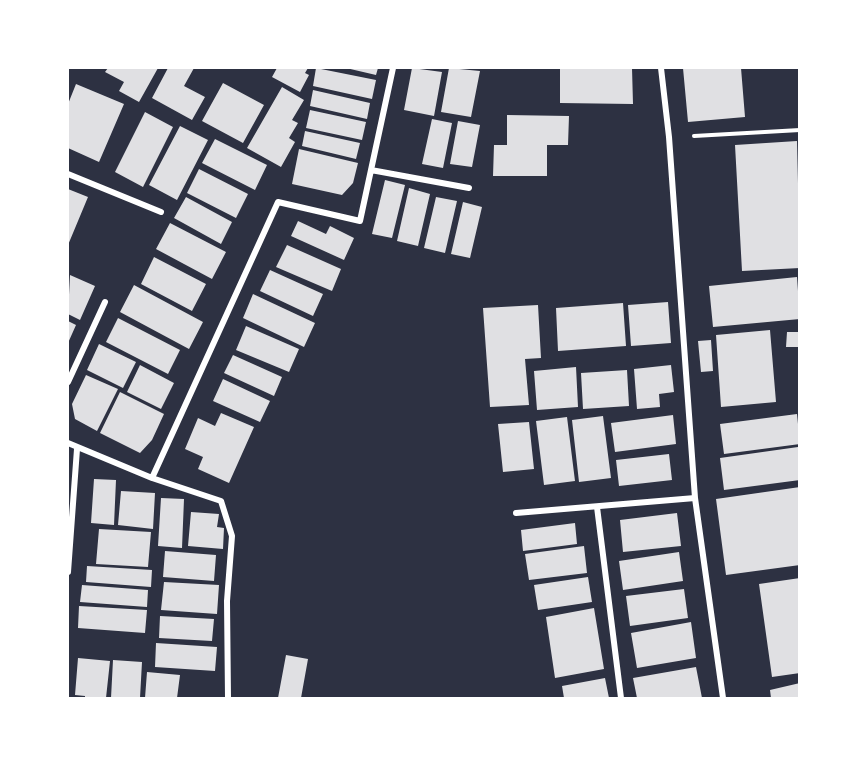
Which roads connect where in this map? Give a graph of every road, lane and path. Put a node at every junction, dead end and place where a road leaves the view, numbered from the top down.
1 (393, 68) edge
2 (661, 68) edge
3 (800, 130) edge
4 (669, 137) junction
5 (371, 170) junction
6 (68, 174) edge
7 (468, 188) dead end
8 (161, 212) dead end
9 (105, 302) dead end
10 (68, 382) edge
11 (68, 443) edge
12 (77, 449) junction
13 (152, 478) junction
14 (695, 498) junction
15 (597, 507) junction
16 (516, 513) dead end
17 (68, 572) edge
18 (228, 699) edge
19 (621, 699) edge
20 (723, 699) edge

1 - 5 street
2 - 4 street
3 - 4 path
4 - 14 street
5 - 7 street
5 - 13 street
6 - 8 street
9 - 10 street
11 - 12 street
12 - 13 street
12 - 17 street
13 - 18 street
14 - 15 street
14 - 20 street
15 - 16 street
15 - 19 street

